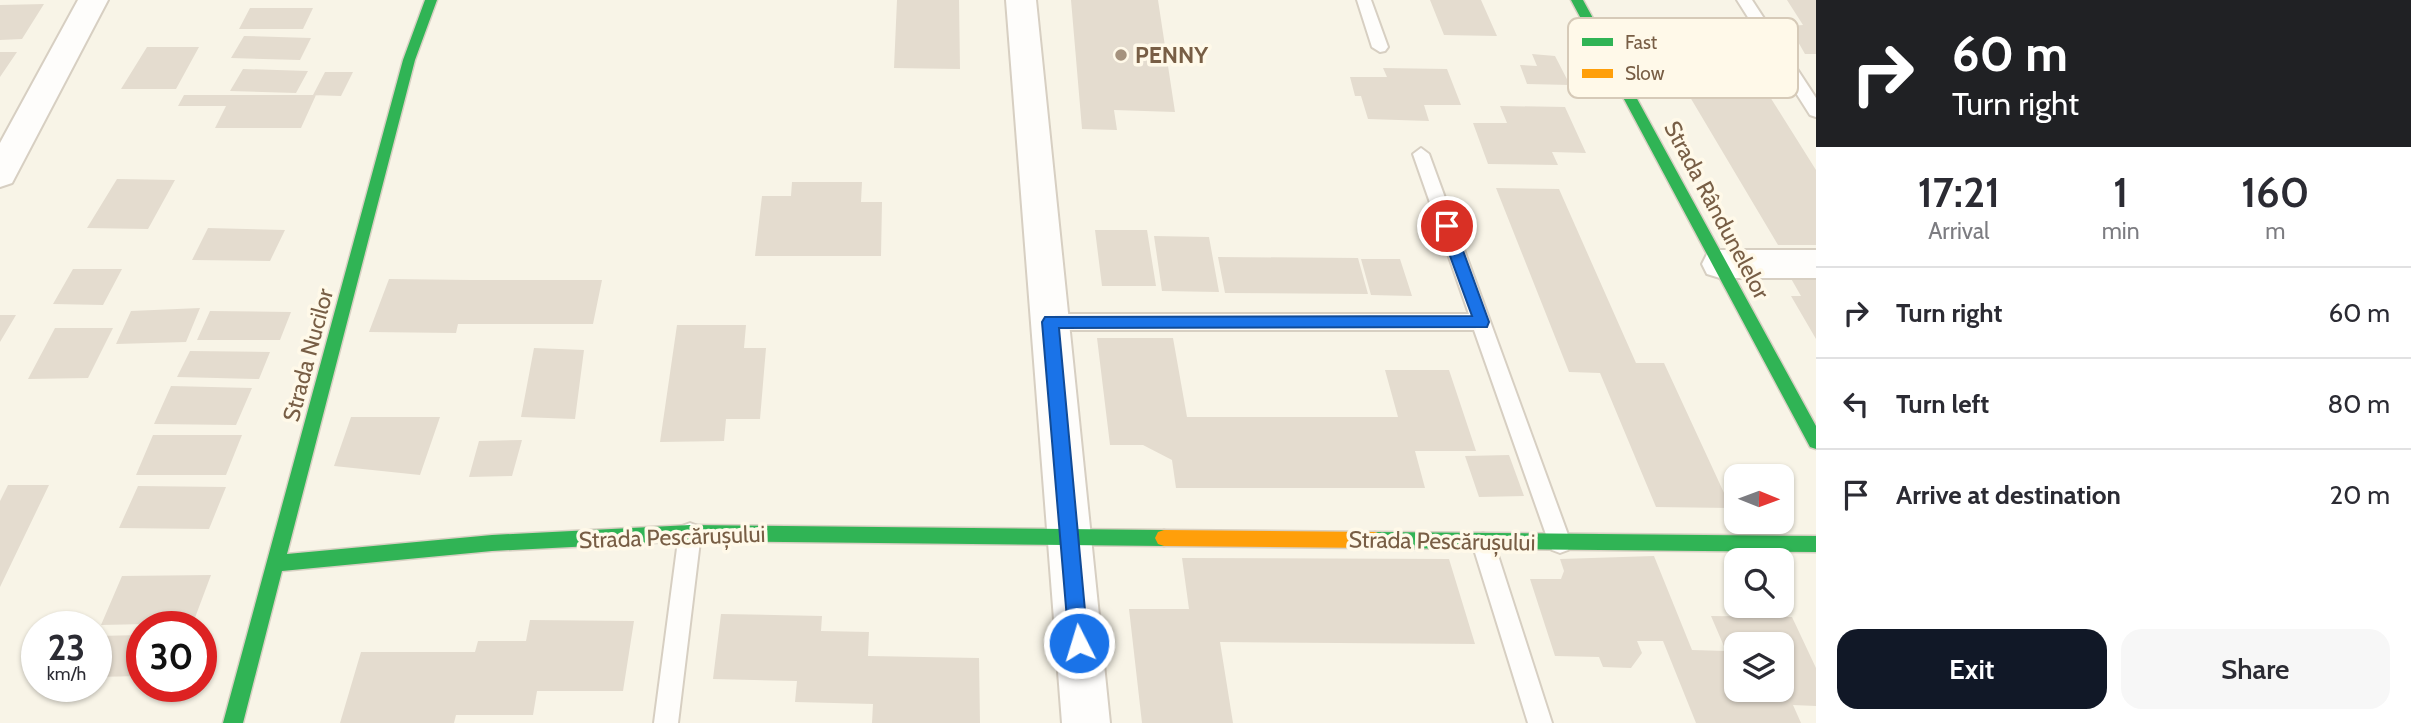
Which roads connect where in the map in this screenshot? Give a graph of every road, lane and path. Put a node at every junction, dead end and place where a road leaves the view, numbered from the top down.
1 (93, 0) edge
2 (431, 0) edge
3 (1021, 0) edge
4 (1364, 0) edge
5 (1577, 0) edge
6 (1744, 0) edge
7 (1587, 18) edge
8 (1756, 18) edge
9 (1380, 47) dead end
10 (1798, 83) edge
11 (1630, 98) edge
12 (1816, 111) edge
13 (1421, 154) dead end
14 (0, 174) edge
15 (1720, 264) junction
16 (1816, 264) edge
17 (1050, 322) junction
18 (1482, 322) junction
19 (1816, 442) edge
20 (690, 533) junction
21 (1069, 536) junction
22 (1483, 542) junction
23 (1560, 543) junction
24 (1816, 544) edge
25 (277, 563) junction
26 (233, 723) edge
27 (666, 723) edge
28 (1086, 723) edge
29 (1540, 723) edge

1 - 14 street
2 - 25 street, Strada Nucilor
3 - 17 street
4 - 9 lane
5 - 7 street, Strada Rândunelelor
6 - 8 lane
10 - 12 lane
11 - 15 street, Strada Rândunelelor
13 - 18 lane
15 - 16 street
15 - 19 street, Strada Rândunelelor
17 - 18 lane
17 - 21 street
18 - 23 lane
20 - 21 street, Strada Pescărușului
20 - 25 street, Strada Pescărușului
20 - 27 lane
21 - 22 street, Strada Pescărușului
21 - 28 street
22 - 23 street, Strada Pescărușului
22 - 29 lane
23 - 24 street, Strada Pescărușului
25 - 26 street, Strada Nucilor

